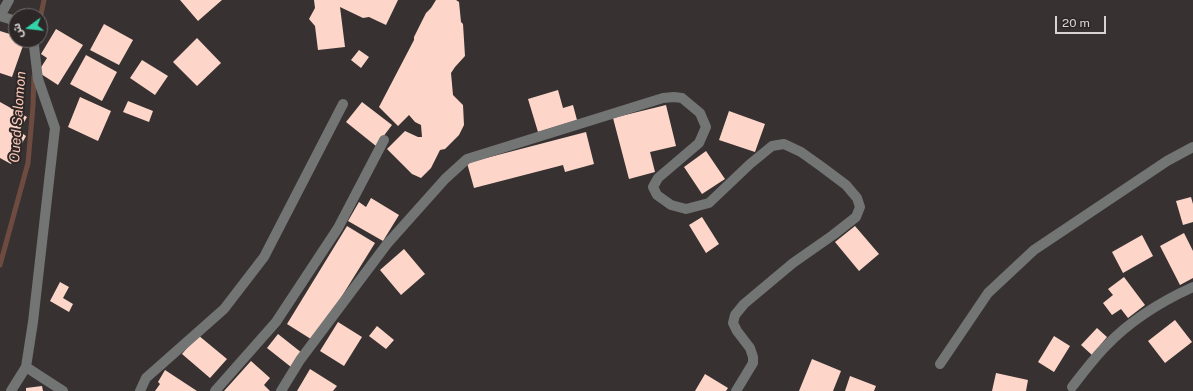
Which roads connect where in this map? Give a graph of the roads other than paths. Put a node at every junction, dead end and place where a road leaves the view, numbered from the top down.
1 (8, 0) edge
2 (0, 16) edge
3 (34, 48) edge
4 (343, 104) dead end
5 (384, 140) dead end
6 (1193, 147) edge
7 (1193, 287) edge
8 (940, 364) dead end
9 (26, 367) junction
10 (1072, 387) dead end
11 (11, 391) edge
12 (63, 391) edge
13 (140, 391) edge
14 (215, 391) edge
15 (281, 391) edge
16 (736, 391) edge

1 - 2 street
3 - 9 street
4 - 13 street
5 - 14 street
6 - 8 street
7 - 10 street
9 - 11 street
9 - 12 street
15 - 16 street

